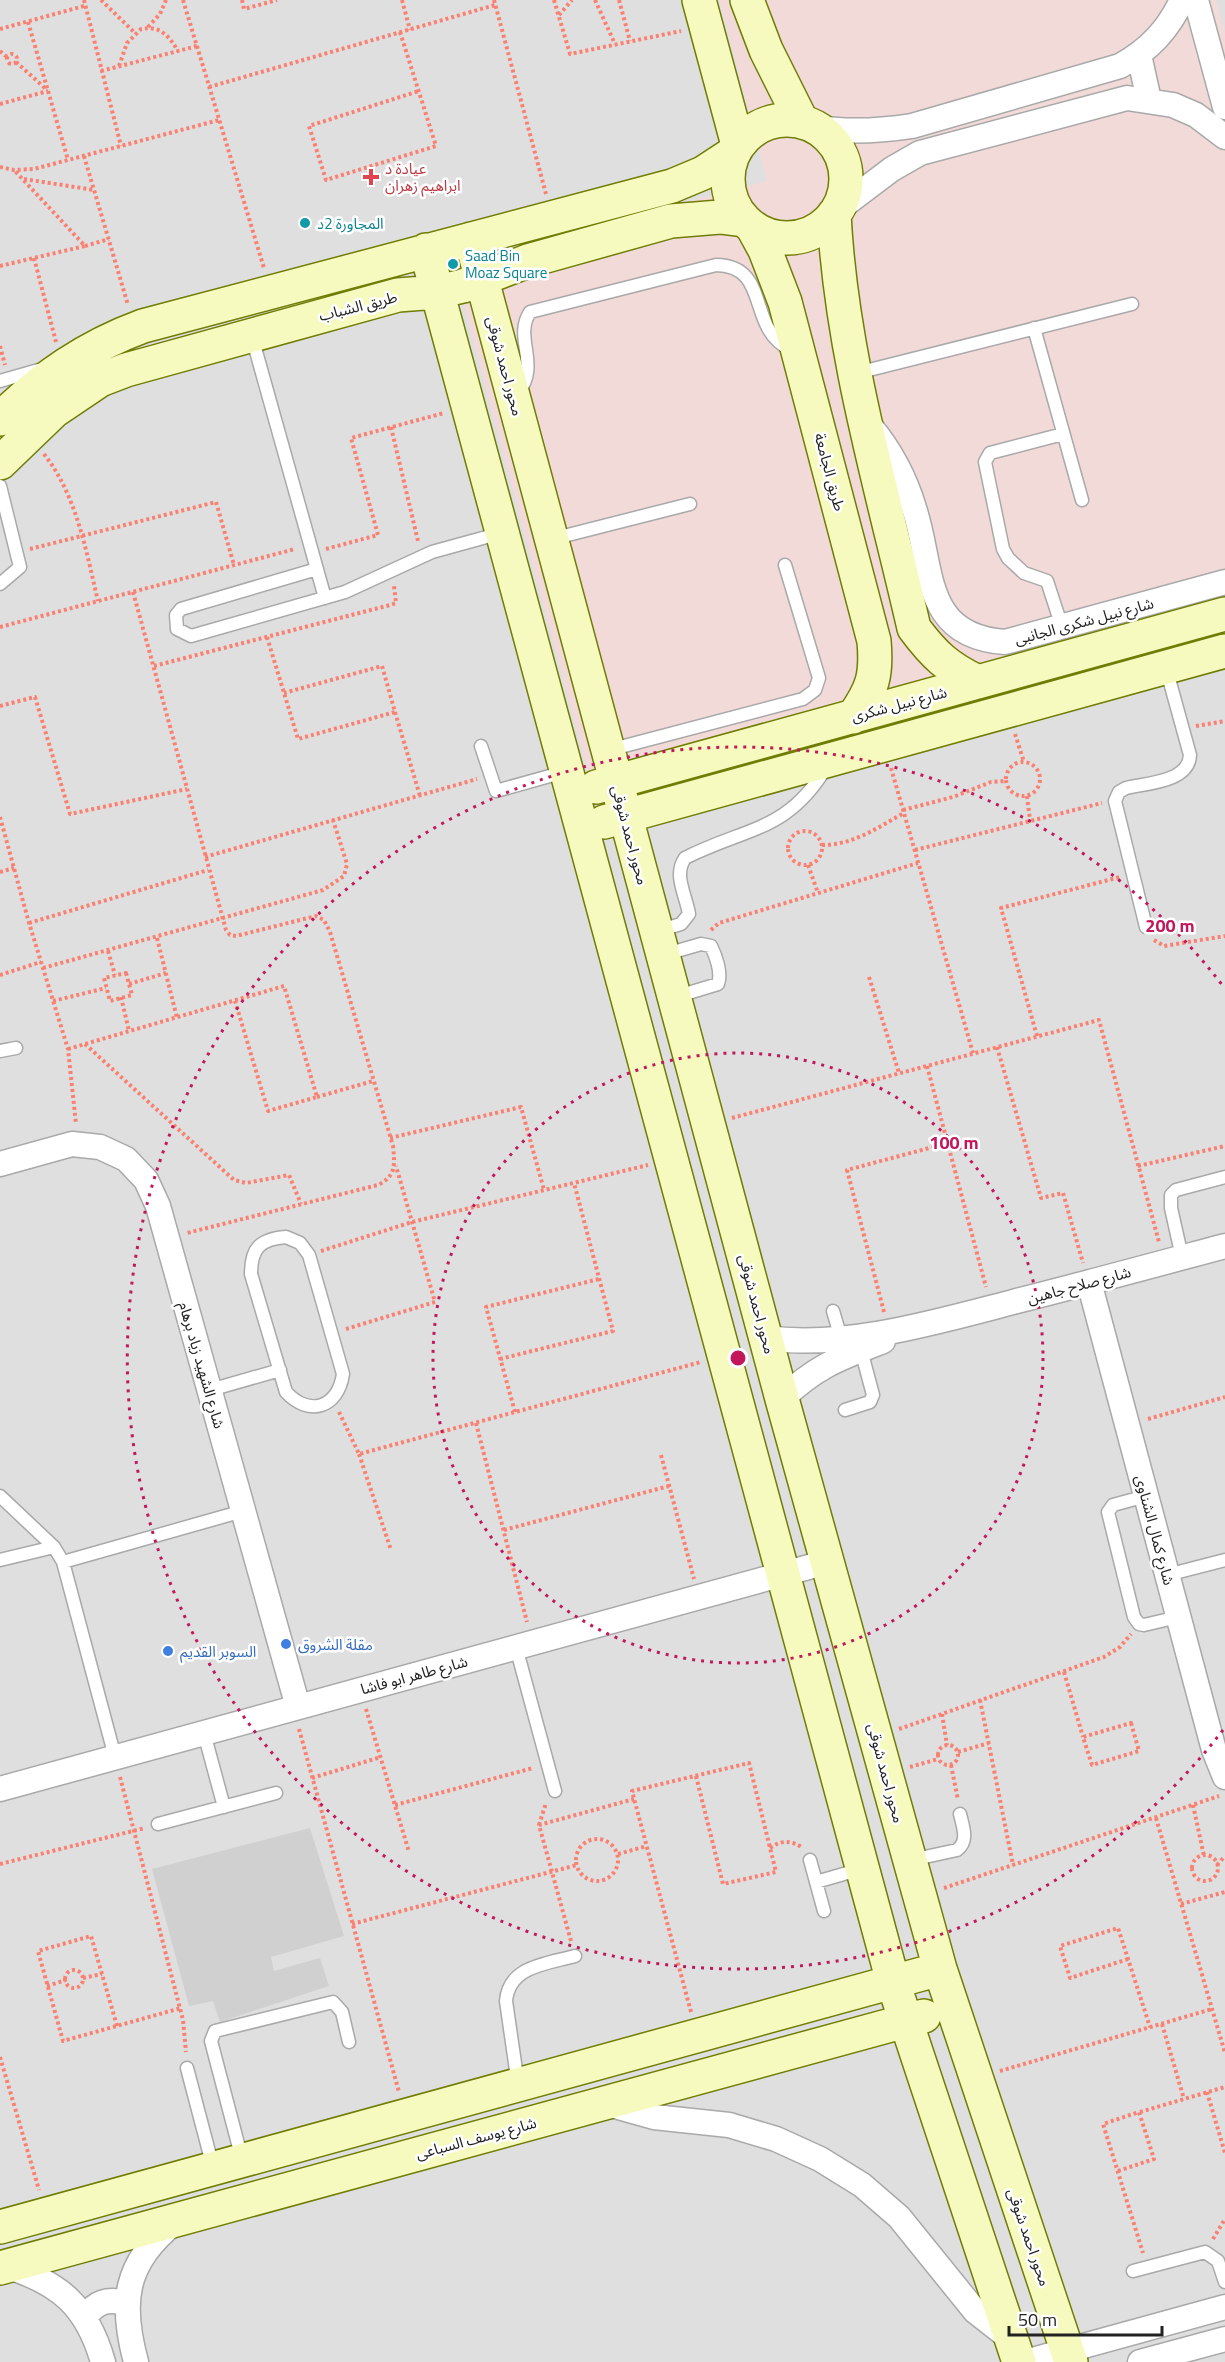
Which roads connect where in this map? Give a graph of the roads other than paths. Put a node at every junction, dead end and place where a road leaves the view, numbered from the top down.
1 (747, 0) edge
2 (1182, 0) edge
3 (1196, 0) edge
4 (702, 13) edge
5 (1139, 56) junction
6 (1149, 99) junction
7 (1225, 107) edge
8 (808, 124) junction
9 (1225, 136) edge
10 (735, 150) junction
11 (836, 212) junction
12 (748, 224) junction
13 (471, 238) junction
14 (426, 250) junction
15 (482, 280) junction
16 (437, 292) junction
17 (1132, 304) dead end
18 (1034, 328) junction
19 (251, 334) junction
20 (799, 354) junction
21 (64, 363) junction
22 (856, 373) junction
23 (0, 381) edge
24 (513, 399) junction
25 (0, 419) edge
26 (866, 421) junction
27 (1063, 434) junction
28 (0, 463) edge
29 (0, 486) edge
30 (1082, 500) dead end
31 (690, 504) dead end
32 (11, 528) junction
33 (502, 533) junction
34 (0, 538) edge
35 (551, 539) junction
36 (785, 565) dead end
37 (317, 569) junction
38 (1225, 582) edge
39 (0, 584) edge
40 (326, 598) junction
41 (1225, 614) edge
42 (1062, 627) junction
43 (914, 628) junction
44 (874, 641) junction
45 (1225, 651) edge
46 (1166, 667) junction
47 (978, 682) junction
48 (853, 717) junction
49 (777, 737) junction
50 (481, 746) dead end
51 (608, 750) junction
52 (831, 760) junction
53 (788, 772) junction
54 (570, 782) junction
55 (616, 782) junction
56 (625, 817) junction
57 (582, 828) junction
58 (1146, 927) road end
59 (659, 943) junction
60 (674, 998) junction
61 (16, 1047) dead end
62 (0, 1052) edge
63 (0, 1164) edge
64 (1225, 1178) edge
65 (1225, 1246) edge
66 (1173, 1260) junction
67 (1089, 1282) junction
68 (833, 1311) dead end
69 (933, 1323) junction
70 (766, 1338) junction
71 (851, 1344) junction
72 (280, 1370) junction
73 (210, 1390) junction
74 (782, 1399) junction
75 (845, 1410) dead end
76 (0, 1496) edge
77 (1146, 1496) junction
78 (243, 1511) junction
79 (54, 1546) junction
80 (0, 1560) edge
81 (1225, 1560) edge
82 (63, 1562) junction
83 (827, 1562) junction
84 (784, 1574) junction
85 (1167, 1575) junction
86 (1179, 1617) junction
87 (524, 1645) junction
88 (296, 1708) junction
89 (204, 1733) junction
90 (115, 1757) junction
91 (1225, 1777) edge
92 (0, 1789) edge
93 (555, 1791) road end
94 (276, 1793) dead end
95 (224, 1807) junction
96 (960, 1814) road end
97 (158, 1824) road end
98 (810, 1860) road end
99 (910, 1861) junction
100 (863, 1869) junction
101 (816, 1882) junction
102 (824, 1911) dead end
103 (575, 1956) road end
104 (940, 1969) junction
105 (893, 1982) junction
106 (951, 2008) junction
107 (905, 2021) junction
108 (350, 2042) dead end
109 (187, 2068) road end
110 (518, 2085) junction
111 (604, 2103) junction
112 (216, 2167) junction
113 (192, 2215) junction
114 (0, 2227) edge
115 (3, 2267) edge
116 (1132, 2271) dead end
117 (1225, 2282) edge
118 (126, 2303) junction
119 (1225, 2307) edge
120 (85, 2317) junction
121 (1225, 2339) edge
122 (1019, 2355) edge
123 (1069, 2356) edge
124 (103, 2362) edge
125 (136, 2362) edge
126 (1140, 2362) edge

1 - 8 street
2 - 5 street
3 - 7 street
4 - 10 street
5 - 6 street
5 - 8 street
6 - 9 street
6 - 11 street
8 - 10 street
8 - 11 street
10 - 12 street
10 - 13 street
11 - 12 street
11 - 22 street
12 - 15 street, طريق الشباب
12 - 20 street, طريق الجامعة
13 - 14 street
13 - 15 street, محور احمد شوقى
14 - 16 street
14 - 21 street
15 - 16 street, طريق الشباب
15 - 24 street, محور احمد شوقى
16 - 19 street, طريق الشباب
16 - 33 street
17 - 18 lane
18 - 22 lane
18 - 27 lane
19 - 28 street, طريق الشباب
19 - 37 lane
20 - 24 lane
20 - 44 street, طريق الجامعة
21 - 23 lane
21 - 25 street
22 - 26 street
24 - 35 street, محور احمد شوقى
26 - 42 street, شارع نبيل شكرى الجانبى
26 - 43 street
27 - 30 lane
27 - 42 lane
29 - 32 lane
31 - 35 lane
32 - 34 lane
32 - 39 lane
33 - 40 lane
33 - 54 street
35 - 51 street, محور احمد شوقى
36 - 51 lane
37 - 40 lane
37 - 40 lane
38 - 42 street, شارع نبيل شكرى الجانبى
41 - 47 street, شارع نبيل شكرى
43 - 44 street
43 - 47 street
44 - 48 street, طريق الجامعة
45 - 46 street
46 - 52 street
46 - 58 lane
47 - 48 street, شارع نبيل شكرى
48 - 49 street, شارع نبيل شكرى
49 - 53 street
49 - 55 street, شارع نبيل شكرى
50 - 54 lane
51 - 55 street, محور احمد شوقى
52 - 53 street
52 - 59 lane
53 - 56 street
54 - 55 street, شارع نبيل شكرى
54 - 57 street
55 - 56 street, محور احمد شوقى
56 - 57 street
56 - 59 street, محور احمد شوقى
57 - 84 street
59 - 60 street, محور احمد شوقى
59 - 60 lane
60 - 70 street, محور احمد شوقى
61 - 62 lane
63 - 73 street, شارع الشهيد زياد برهام
64 - 66 lane
65 - 66 street, شارع صلاح جاهين
66 - 67 street, شارع صلاح جاهين
67 - 69 street, شارع صلاح جاهين
67 - 77 street, شارع كمال الشناوى
68 - 71 lane
69 - 71 street, شارع صلاح جاهين
69 - 71 street, شارع صلاح جاهين
70 - 71 street, شارع صلاح جاهين
70 - 74 street, محور احمد شوقى
71 - 74 street, شارع صلاح جاهين
71 - 75 lane
72 - 72 lane
72 - 73 lane
73 - 78 street, شارع الشهيد زياد برهام
74 - 83 street, محور احمد شوقى
76 - 79 lane
77 - 85 street, شارع كمال الشناوى
77 - 86 lane
78 - 82 lane
78 - 88 street, شارع الشهيد زياد برهام
79 - 80 lane
79 - 82 lane
81 - 85 lane
82 - 90 lane
83 - 84 street, شارع طاهر ابو فاشا
83 - 99 street, محور احمد شوقى
84 - 87 street, شارع طاهر ابو فاشا
84 - 100 street
85 - 86 street, شارع كمال الشناوى
86 - 91 street, شارع كمال الشناوى
87 - 88 street, شارع طاهر ابو فاشا
87 - 93 lane
88 - 89 street, شارع طاهر ابو فاشا
89 - 90 street, شارع طاهر ابو فاشا
89 - 95 lane
90 - 92 street, شارع طاهر ابو فاشا
94 - 95 lane
95 - 97 lane
96 - 99 lane
98 - 101 lane
99 - 104 street, محور احمد شوقى
100 - 101 lane
100 - 105 street
101 - 102 lane
103 - 110 lane
104 - 105 street
104 - 106 street, محور احمد شوقى
105 - 107 street
105 - 110 street
106 - 107 street, شارع يوسف السباعى
106 - 123 street, محور احمد شوقى
107 - 111 street, شارع يوسف السباعى
107 - 122 street
108 - 112 lane
109 - 112 lane
110 - 112 street
111 - 113 street, شارع يوسف السباعى
111 - 122 street
112 - 113 street
112 - 114 street
113 - 115 street, شارع يوسف السباعى
113 - 118 street
115 - 120 street
116 - 117 lane
118 - 120 street
118 - 125 street
119 - 123 street
120 - 124 street
121 - 126 street
122 - 123 street

